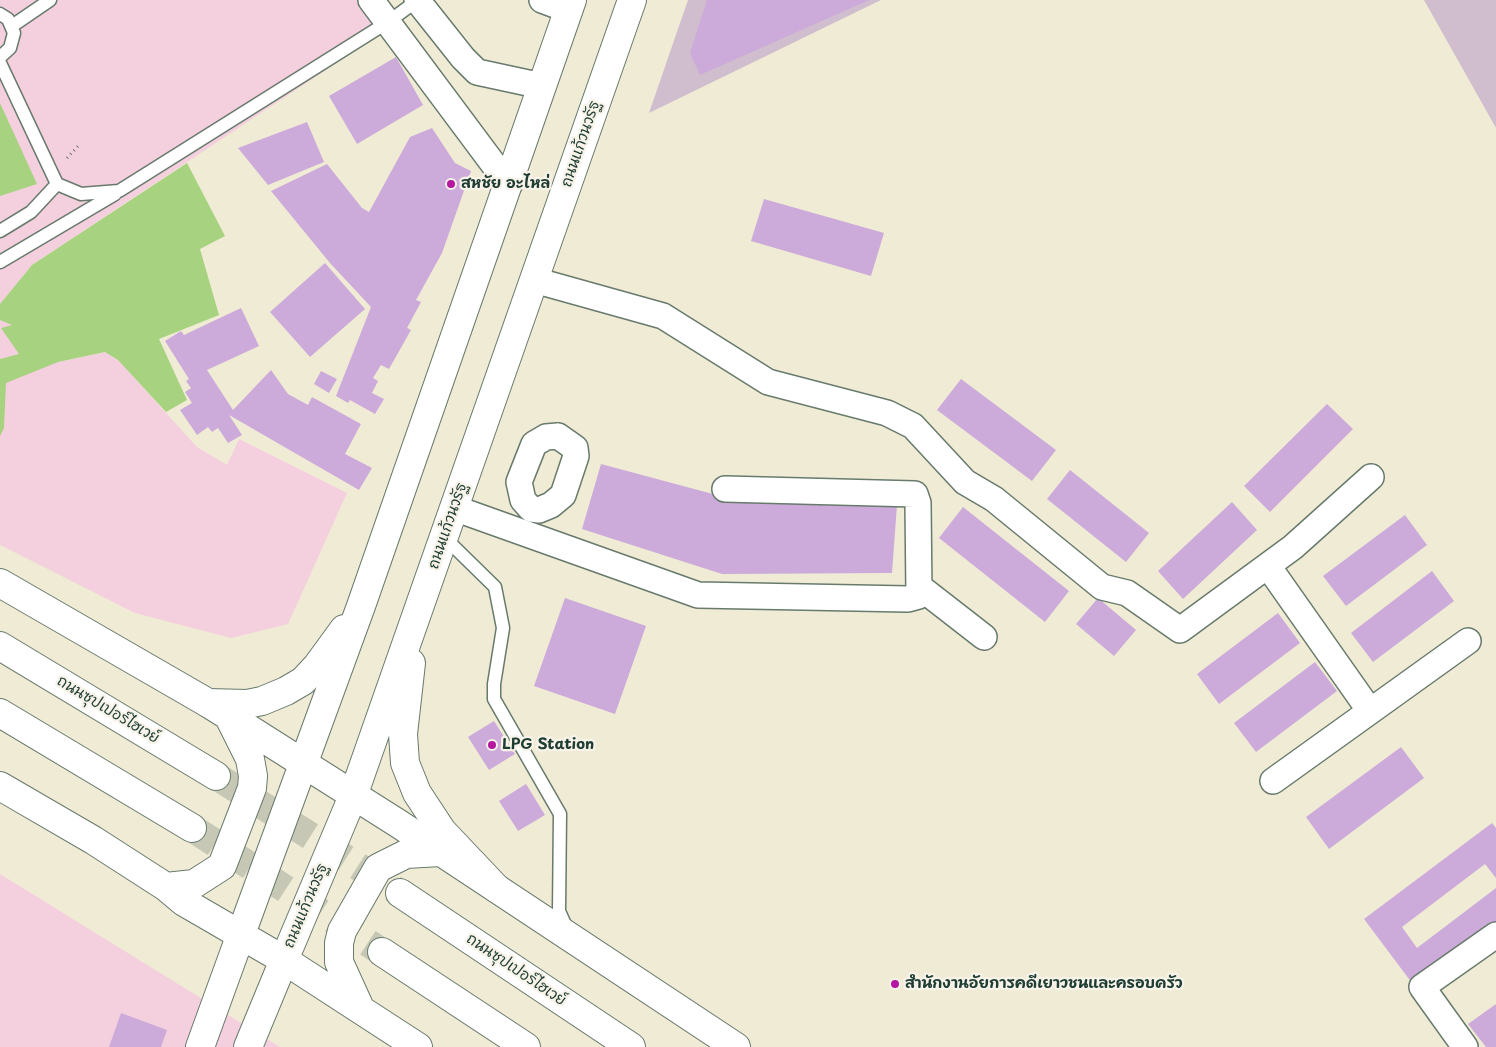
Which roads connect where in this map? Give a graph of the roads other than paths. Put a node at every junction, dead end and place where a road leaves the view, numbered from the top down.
1 (50, 0) edge
2 (371, 0) edge
3 (417, 0) edge
4 (542, 0) edge
5 (632, 0) edge
6 (570, 5) edge
7 (0, 14) edge
8 (388, 22) junction
9 (12, 26) junction
10 (0, 56) edge
11 (0, 63) edge
12 (542, 86) junction
13 (57, 184) junction
14 (509, 184) junction
15 (119, 191) junction
16 (0, 231) edge
17 (0, 262) edge
18 (534, 280) junction
19 (1371, 477) dead end
20 (725, 489) dead end
21 (454, 508) junction
22 (444, 537) junction
23 (1268, 566) junction
24 (0, 583) edge
25 (921, 588) junction
26 (361, 606) junction
27 (416, 617) junction
28 (984, 636) dead end
29 (1468, 641) dead end
30 (0, 646) edge
31 (219, 711) junction
32 (1370, 711) junction
33 (0, 713) edge
34 (304, 765) junction
35 (216, 776) tunnel mouth
36 (1272, 780) dead end
37 (0, 786) edge
38 (352, 796) junction
39 (192, 828) tunnel mouth
40 (440, 852) junction
41 (166, 887) junction
42 (496, 888) junction
43 (400, 893) tunnel mouth
44 (241, 934) junction
45 (1496, 935) edge
46 (572, 938) junction
47 (382, 952) tunnel mouth
48 (284, 960) junction
49 (359, 1006) junction
50 (1463, 1046) edge
51 (200, 1047) edge
52 (248, 1047) edge
53 (418, 1047) edge
54 (526, 1047) edge
55 (632, 1047) edge
56 (736, 1047) edge

1 - 9 lane
2 - 8 street
3 - 8 lane
3 - 12 street
4 - 6 street
5 - 18 main road, ถนนแก้วนวรัฐ
6 - 12 main road
7 - 9 lane
8 - 14 street
8 - 15 lane
9 - 10 lane
11 - 13 lane
12 - 14 main road
13 - 15 lane
13 - 16 lane
14 - 26 main road
15 - 17 lane
18 - 21 main road, ถนนแก้วนวรัฐ
18 - 23 street
19 - 23 street
20 - 25 street
21 - 22 main road, ถนนแก้วนวรัฐ
21 - 25 street
22 - 27 main road, ถนนแก้วนวรัฐ
22 - 46 lane
23 - 32 street
24 - 31 main road
25 - 28 street
26 - 31 main road
26 - 34 main road
27 - 38 main road, ถนนแก้วนวรัฐ
27 - 42 main road
29 - 32 street
30 - 35 main road, ถนนซุปเปอร์ไฮเวย์
31 - 34 main road
31 - 41 main road
32 - 36 street
33 - 39 main road
34 - 38 main road
34 - 44 main road
37 - 41 main road
38 - 40 main road
38 - 48 main road, ถนนแก้วนวรัฐ
40 - 42 main road
40 - 49 main road
41 - 44 main road
42 - 46 main road
43 - 55 main road, ถนนซุปเปอร์ไฮเวย์
44 - 48 main road
44 - 51 main road
45 - 50 street
46 - 56 main road
47 - 54 main road
48 - 49 main road
48 - 52 main road, ถนนแก้วนวรัฐ
49 - 53 main road

